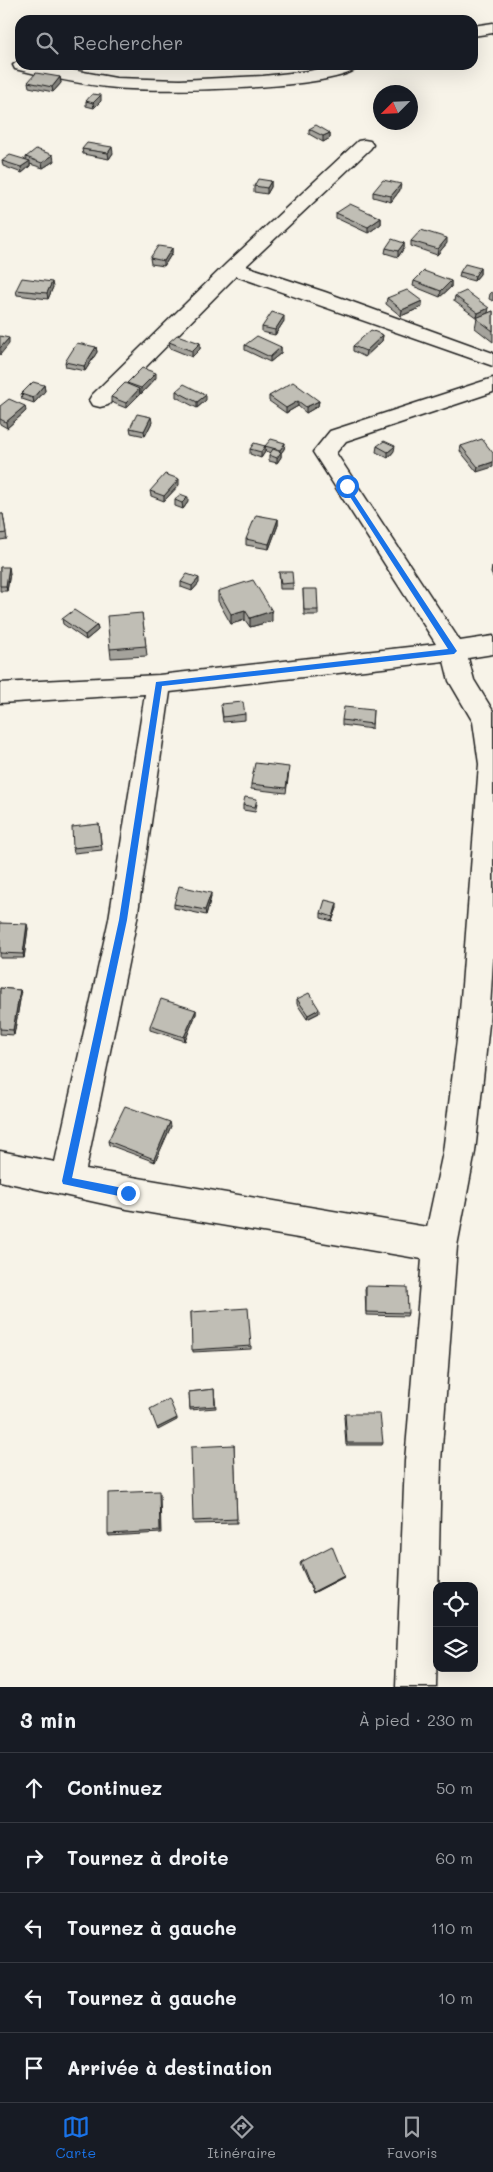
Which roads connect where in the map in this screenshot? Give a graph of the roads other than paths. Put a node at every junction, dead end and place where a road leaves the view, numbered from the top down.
1 (493, 28) edge
2 (478, 30) edge
3 (50, 70) edge
4 (341, 70) edge
5 (364, 145) dead end
6 (233, 268) junction
7 (493, 360) edge
8 (493, 385) edge
9 (100, 400) dead end
10 (493, 645) edge
11 (454, 651) junction
12 (159, 684) junction
13 (0, 693) edge
14 (0, 1166) edge
15 (67, 1181) junction
16 (440, 1246) junction
17 (416, 1687) edge
18 (431, 1687) edge

1 - 2 street
3 - 4 street
5 - 6 street
6 - 7 street
6 - 9 street
8 - 11 street
10 - 11 street
11 - 12 street
11 - 16 street
12 - 13 street
12 - 15 street
14 - 15 street
15 - 16 street
16 - 17 street
17 - 18 street

